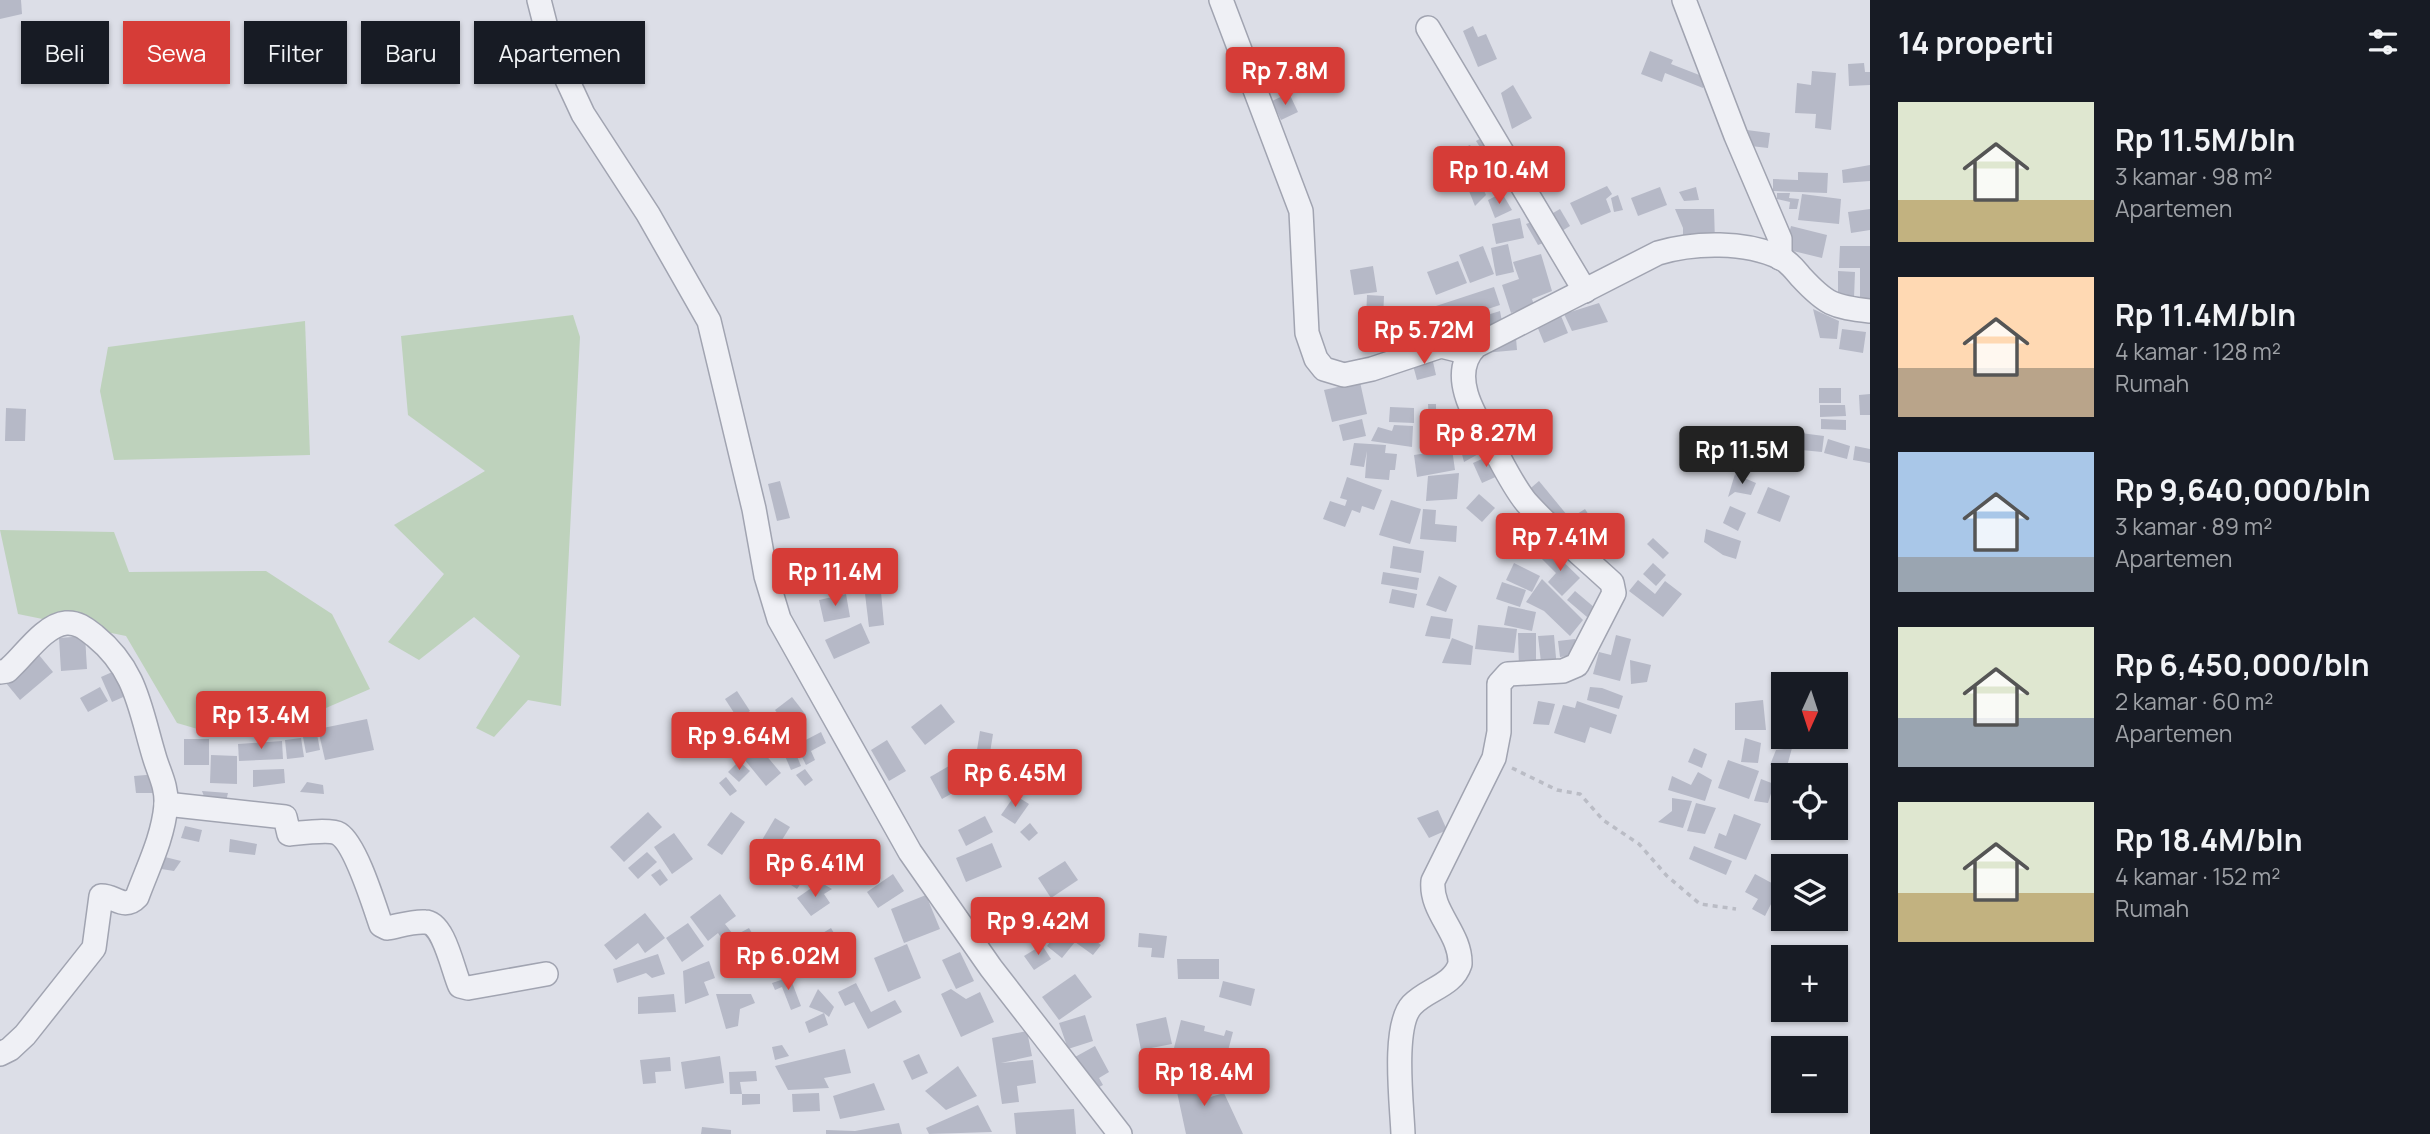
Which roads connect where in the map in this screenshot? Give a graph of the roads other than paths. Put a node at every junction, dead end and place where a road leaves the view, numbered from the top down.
1 (539, 0) edge
2 (1220, 0) edge
3 (1684, 0) edge
4 (1428, 28) dead end
5 (1780, 258) junction
6 (1584, 290) junction
7 (1870, 310) edge
8 (1469, 353) junction
9 (0, 672) edge
10 (166, 804) junction
11 (546, 974) dead end
12 (0, 1054) edge
13 (1120, 1134) edge
14 (1403, 1134) edge

1 - 13 street
2 - 8 street
3 - 5 street
4 - 6 street
5 - 6 street
5 - 7 street
6 - 8 street
8 - 14 street
9 - 10 street
10 - 11 street
10 - 12 street

